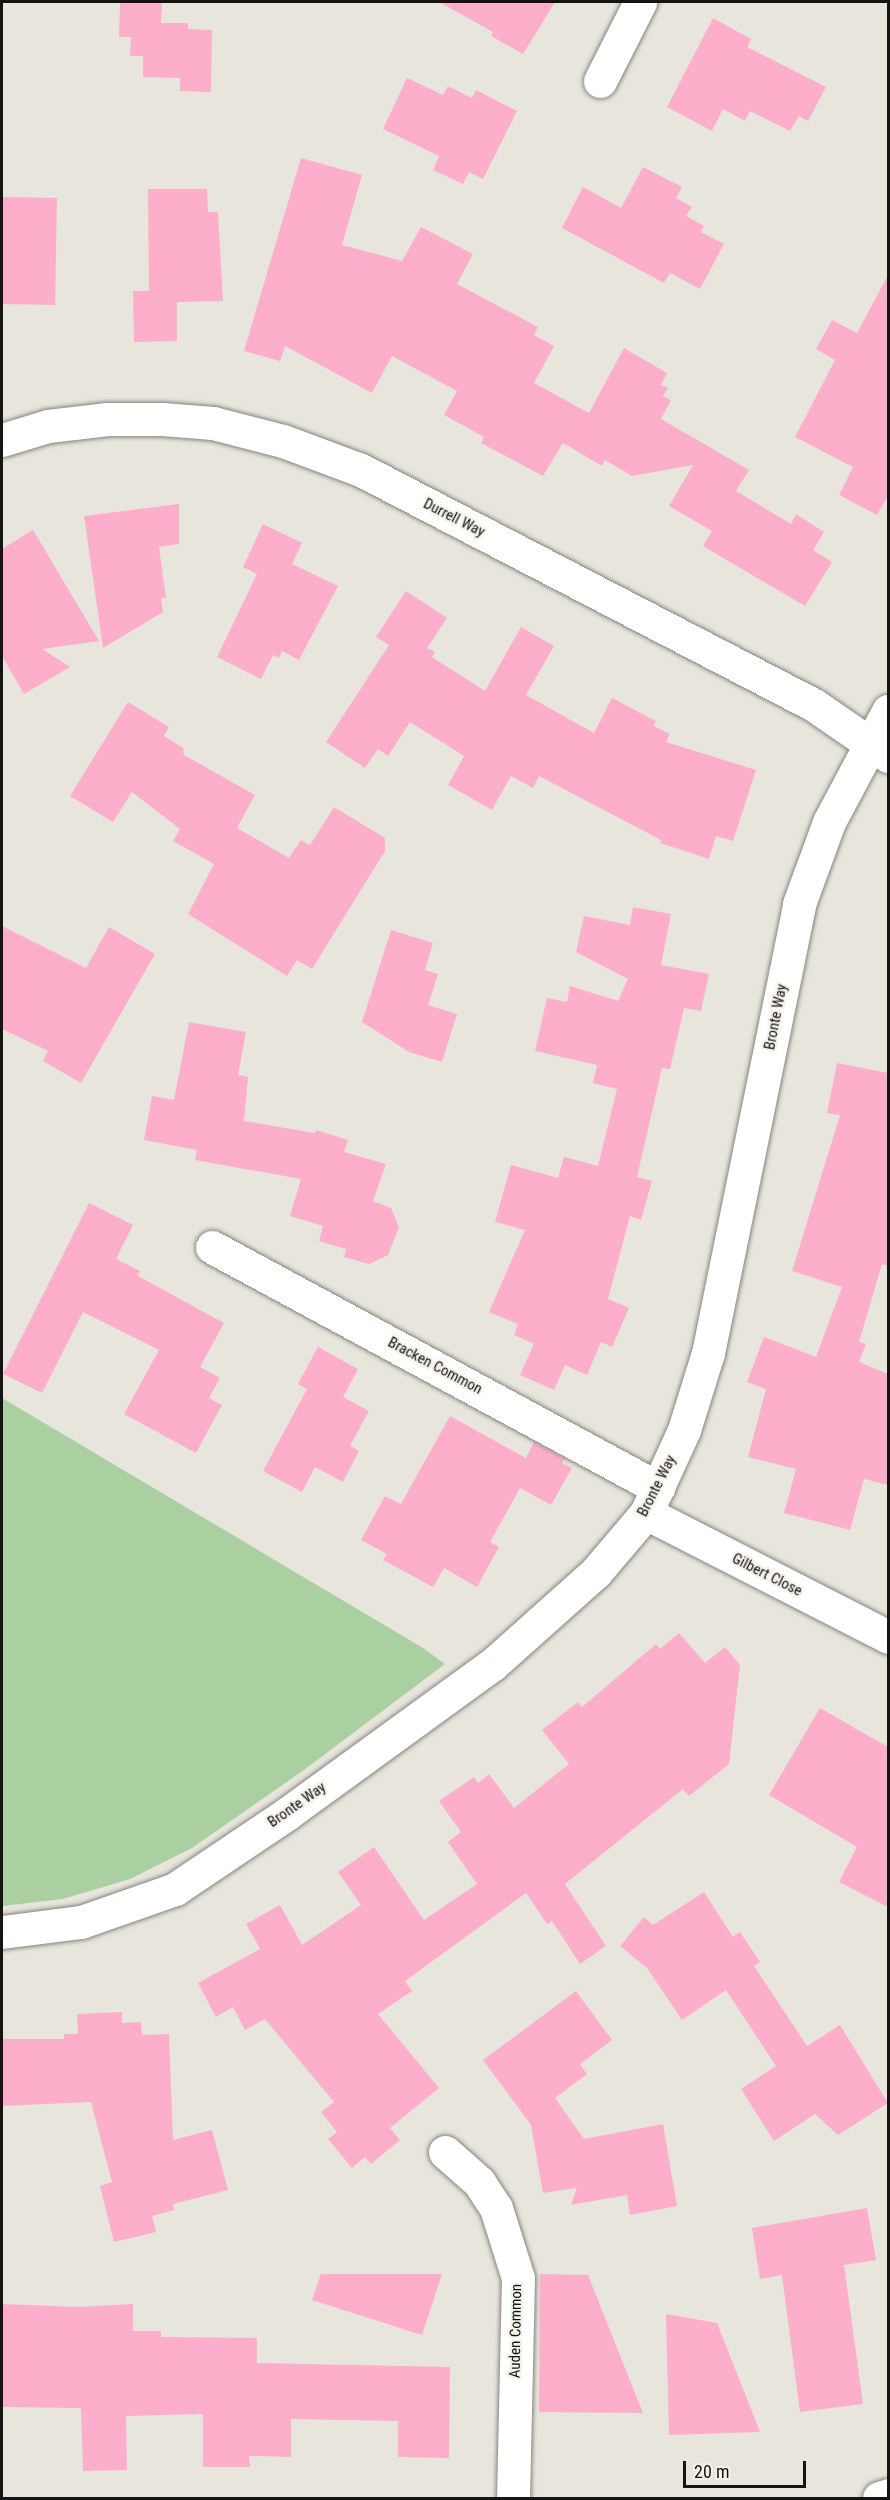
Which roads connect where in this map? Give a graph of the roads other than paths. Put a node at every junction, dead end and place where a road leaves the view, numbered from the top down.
1 (640, 2) edge
2 (600, 81) dead end
3 (2, 440) edge
4 (888, 711) edge
5 (879, 751) edge
6 (212, 1247) dead end
7 (652, 1500) junction
8 (888, 1637) edge
9 (2, 1932) edge
10 (445, 2152) dead end
11 (888, 2495) edge
12 (513, 2499) edge
13 (879, 2499) edge

1 - 2 street
3 - 5 street, Durrell Way
4 - 5 street, Bronte Way
5 - 7 street, Bronte Way
6 - 7 street, Bracken Common
7 - 8 street, Gilbert Close
7 - 9 street, Bronte Way
10 - 12 street, Auden Common
11 - 13 street

